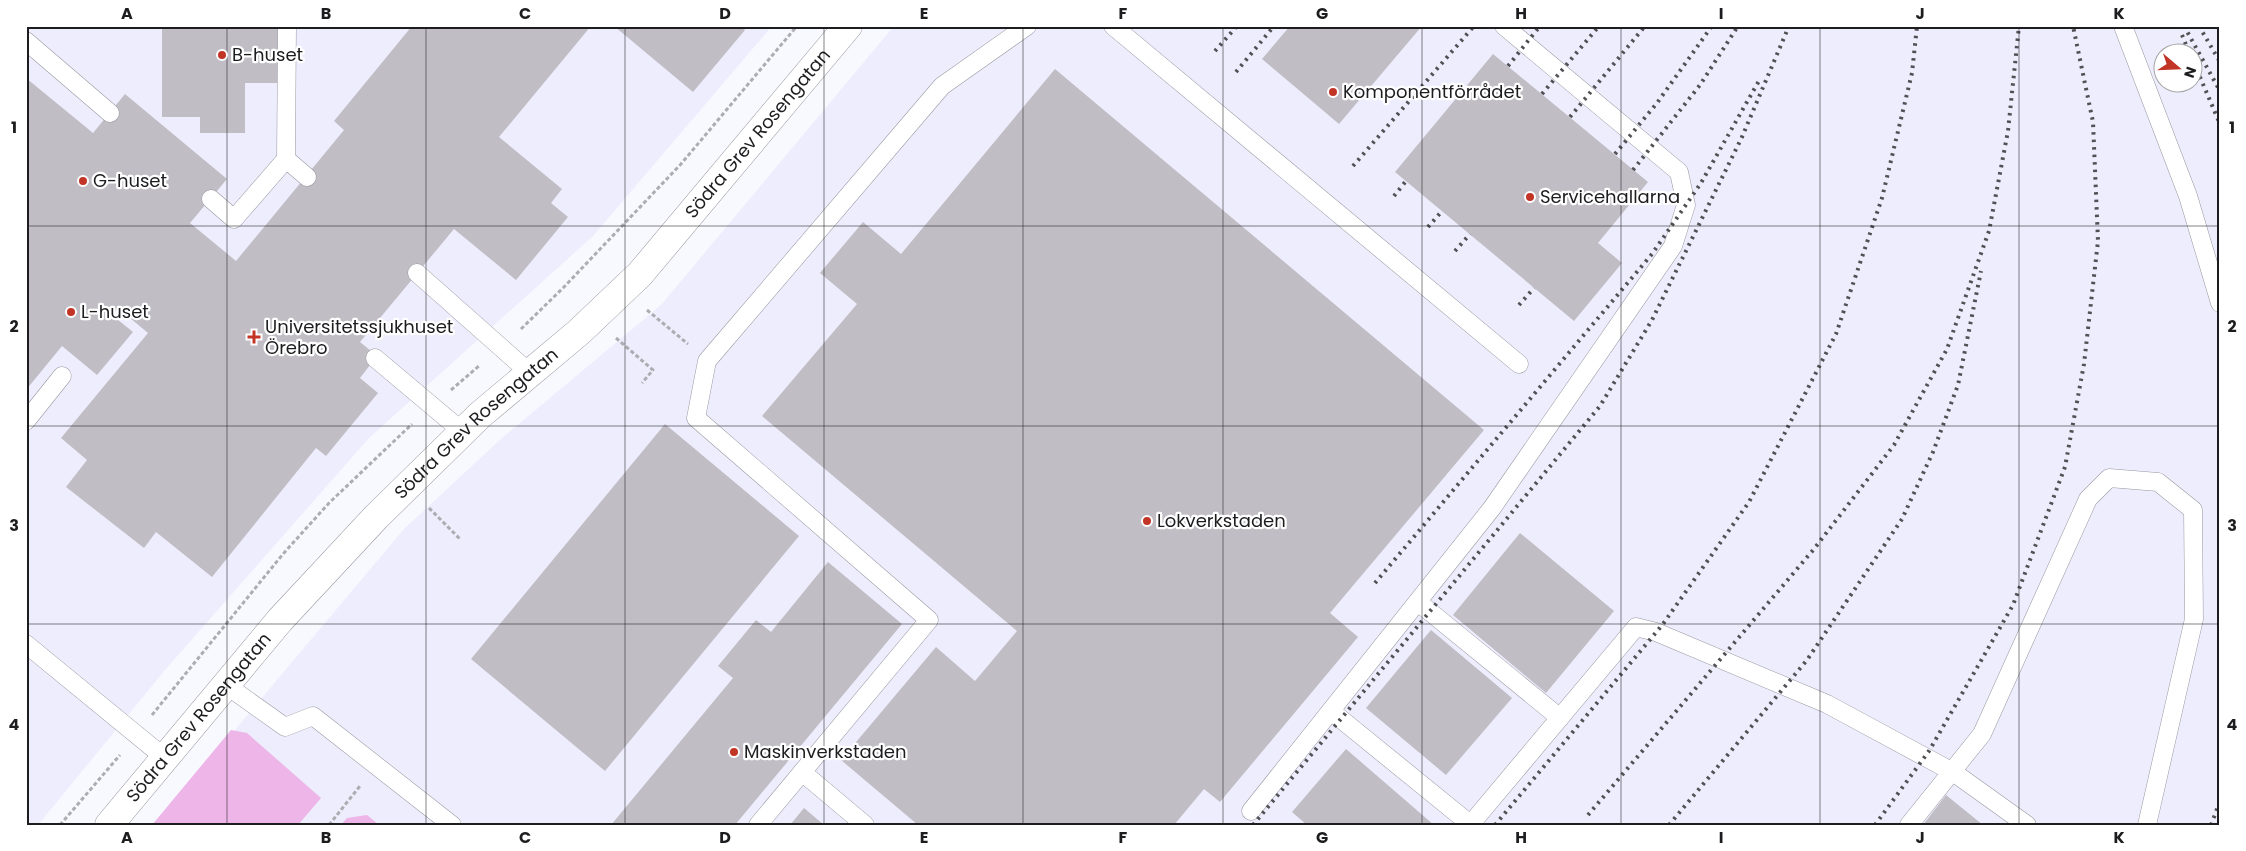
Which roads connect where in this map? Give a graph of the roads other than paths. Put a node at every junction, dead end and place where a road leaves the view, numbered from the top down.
1 (286, 26) edge
2 (848, 26) edge
3 (1028, 26) edge
4 (1113, 26) edge
5 (1504, 26) edge
6 (2124, 26) edge
7 (26, 42) edge
8 (110, 113) dead end
9 (286, 159) junction
10 (307, 177) dead end
11 (211, 198) dead end
12 (417, 273) dead end
13 (2220, 303) edge
14 (376, 358) dead end
15 (1519, 364) dead end
16 (531, 374) junction
17 (62, 376) dead end
18 (26, 420) edge
19 (463, 432) junction
20 (1418, 602) junction
21 (26, 644) edge
22 (226, 685) junction
23 (1331, 711) junction
24 (1560, 718) junction
25 (164, 758) junction
26 (802, 772) junction
27 (1953, 772) junction
28 (1251, 811) dead end
29 (109, 825) edge
30 (452, 825) edge
31 (758, 825) edge
32 (865, 825) edge
33 (1470, 825) edge
34 (1909, 825) edge
35 (2027, 825) edge
36 (2147, 825) edge

1 - 9 lane
2 - 16 street, Södra Grev Rosengatan
3 - 26 lane
4 - 15 lane
5 - 20 lane
6 - 13 lane
7 - 8 lane
9 - 10 lane
9 - 11 lane
12 - 16 lane
14 - 19 lane
16 - 19 street, Södra Grev Rosengatan
17 - 18 lane
19 - 22 street, Södra Grev Rosengatan
20 - 23 lane
20 - 24 lane
21 - 25 lane
22 - 25 street, Södra Grev Rosengatan
22 - 30 lane
23 - 28 lane
23 - 33 lane
24 - 27 lane
24 - 33 lane
25 - 29 street, Södra Grev Rosengatan
26 - 31 lane
26 - 32 lane
27 - 34 lane
27 - 35 lane
27 - 36 lane

